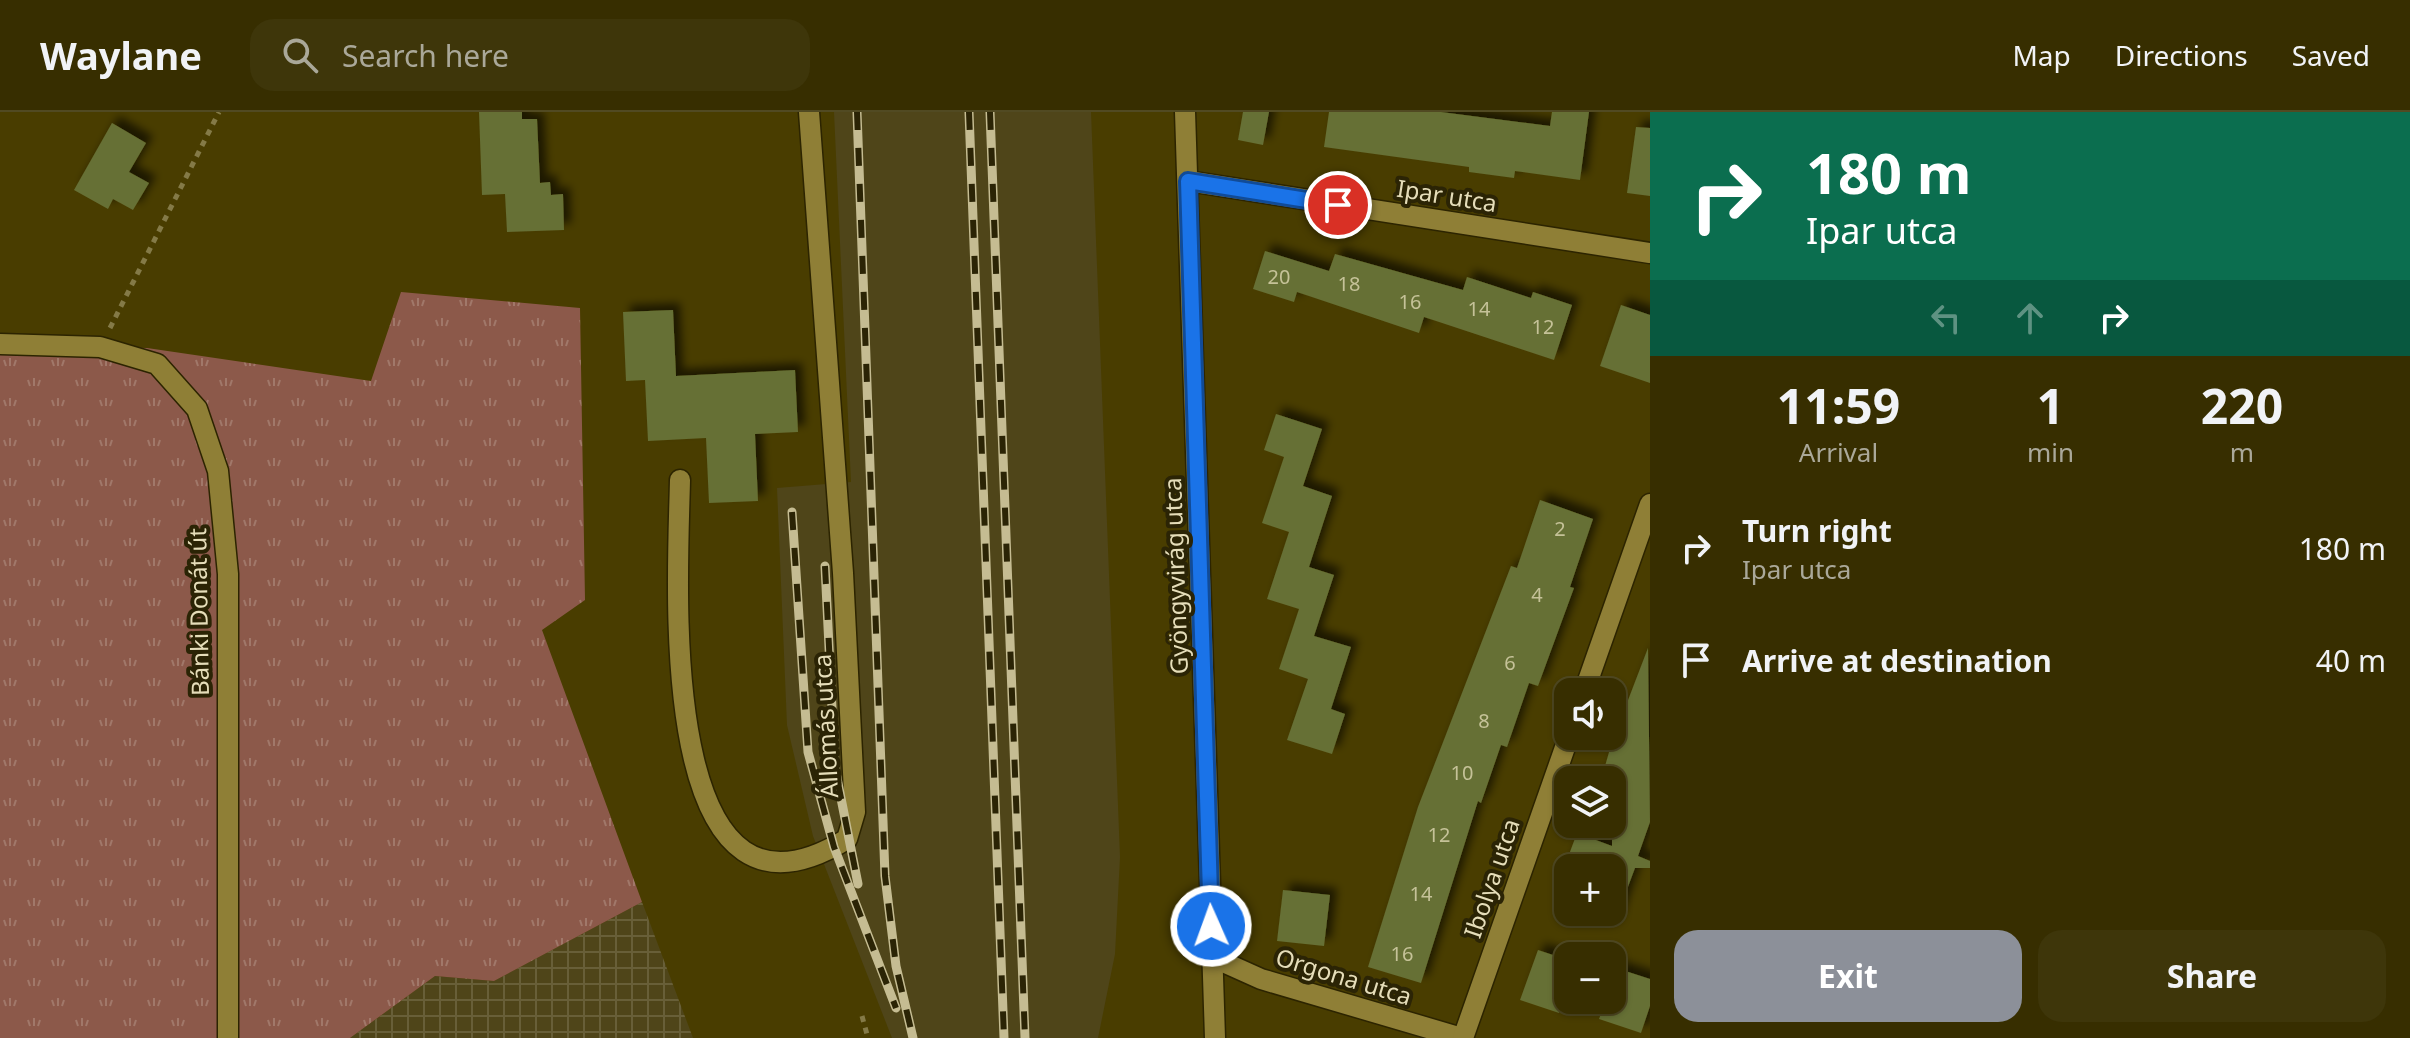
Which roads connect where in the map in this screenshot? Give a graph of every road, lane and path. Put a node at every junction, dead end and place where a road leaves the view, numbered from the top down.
1 (219, 112) edge
2 (809, 112) edge
3 (1185, 112) edge
4 (1188, 181) junction
5 (1650, 253) edge
6 (0, 344) edge
7 (100, 347) junction
8 (680, 480) dead end
9 (1650, 504) edge
10 (1589, 678) edge
11 (1564, 750) edge
12 (1212, 957) junction
13 (862, 1016) dead end
14 (228, 1038) edge
15 (868, 1038) edge
16 (1215, 1038) edge
17 (1462, 1038) edge

1 - 7 path
2 - 8 street, Állomás utca
3 - 4 street, Gyöngyvirág utca
4 - 5 street, Ipar utca
4 - 12 street, Gyöngyvirág utca
6 - 7 street, Bánki Donát út
7 - 14 street, Bánki Donát út
9 - 10 street
11 - 17 street, Ibolya utca
12 - 16 street, Gyöngyvirág utca
12 - 17 street, Orgona utca
13 - 15 path

